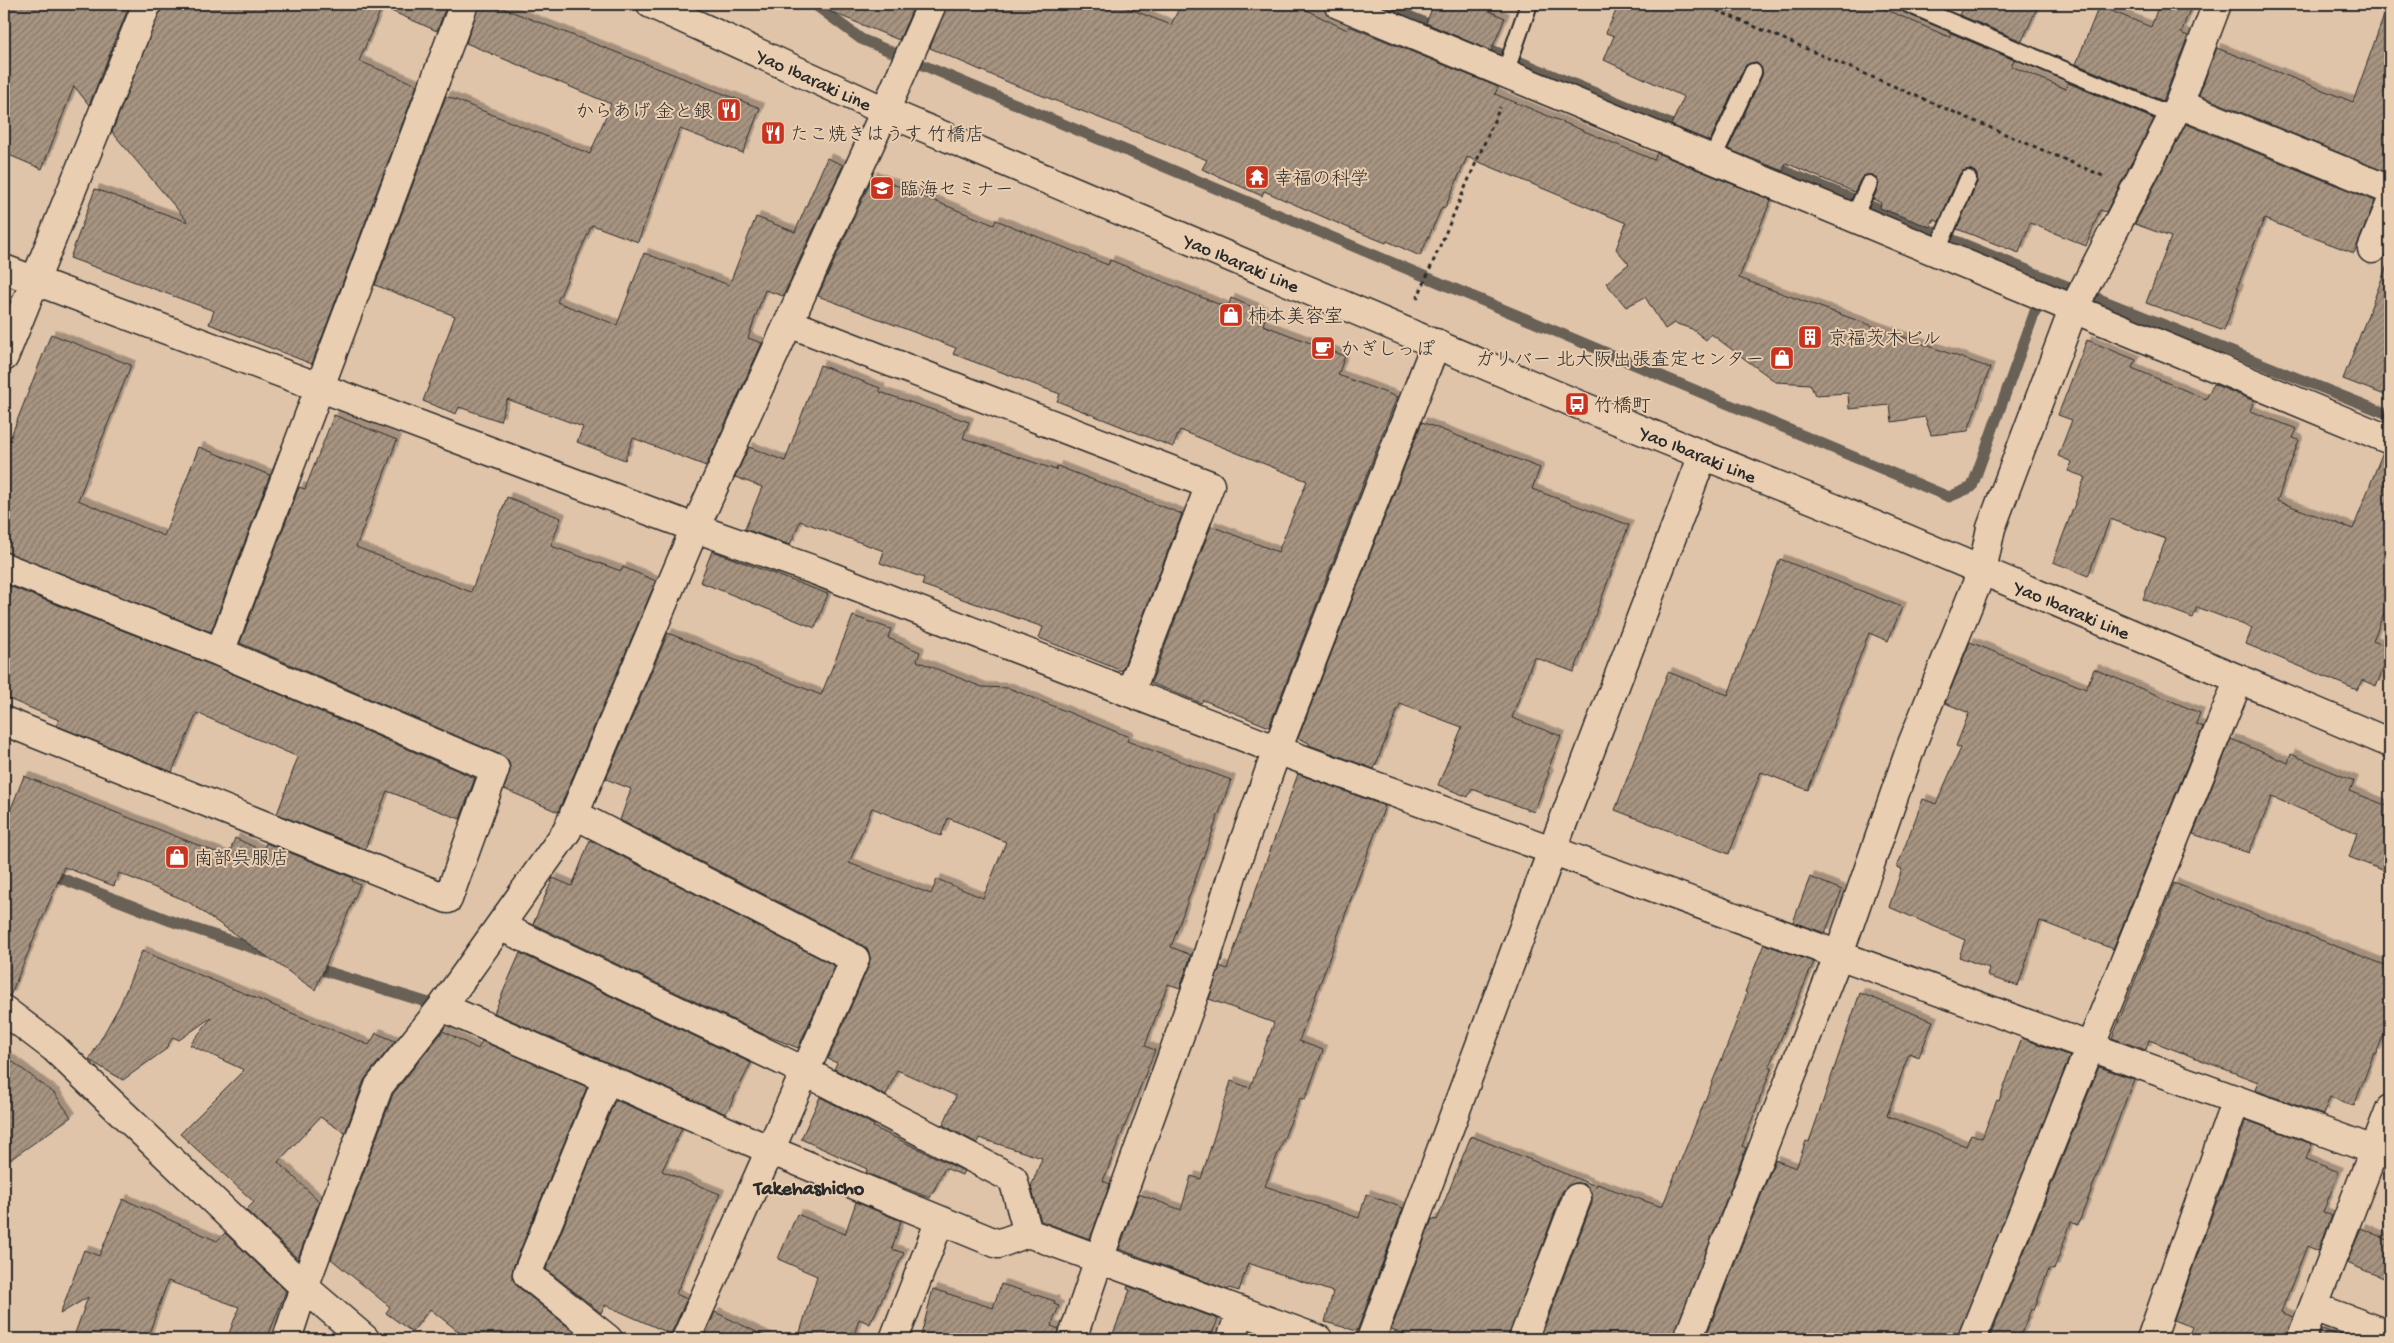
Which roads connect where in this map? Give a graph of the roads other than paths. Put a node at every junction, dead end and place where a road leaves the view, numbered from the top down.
1 (147, 4) edge
2 (464, 4) edge
3 (651, 4) edge
4 (932, 4) edge
5 (1338, 4) edge
6 (1529, 4) edge
7 (1908, 4) edge
8 (2217, 4) edge
9 (1510, 66) junction
10 (1753, 72) dead end
11 (885, 110) junction
12 (2176, 110) junction
13 (1717, 149) junction
14 (1968, 180) dead end
15 (2390, 190) edge
16 (2390, 205) edge
17 (1942, 240) junction
18 (2372, 249) dead end
19 (4, 269) edge
20 (35, 280) junction
21 (2074, 301) junction
22 (789, 323) junction
23 (1436, 343) junction
24 (4, 358) edge
25 (319, 388) junction
26 (2390, 440) edge
27 (1702, 455) junction
28 (695, 528) junction
29 (4, 567) edge
30 (1982, 571) junction
31 (220, 652) junction
32 (2239, 679) junction
33 (1130, 693) junction
34 (4, 722) edge
35 (2390, 743) edge
36 (1277, 750) junction
37 (574, 814) junction
38 (1552, 851) junction
39 (500, 926) junction
40 (1839, 954) junction
41 (442, 1007) junction
42 (4, 1010) edge
43 (2090, 1047) junction
44 (804, 1071) junction
45 (607, 1079) junction
46 (2236, 1100) junction
47 (2390, 1109) edge
48 (770, 1150) junction
49 (2383, 1154) edge
50 (1577, 1198) dead end
51 (940, 1220) junction
52 (1028, 1233) junction
53 (1098, 1259) junction
54 (304, 1287) junction
55 (2314, 1307) junction
56 (1241, 1312) junction
57 (287, 1339) edge
58 (365, 1339) edge
59 (608, 1339) edge
60 (686, 1339) edge
61 (894, 1339) edge
62 (1072, 1339) edge
63 (1231, 1339) edge
64 (1318, 1339) edge
65 (1371, 1339) edge
66 (1523, 1339) edge
67 (1688, 1339) edge
68 (1972, 1339) edge
69 (2151, 1339) edge
70 (2301, 1339) edge
71 (2385, 1339) edge

1 - 20 street
2 - 25 street
3 - 11 street, Yao Ibaraki Line
4 - 11 street
5 - 9 street
6 - 9 lane
7 - 12 lane
8 - 12 street
9 - 13 street
10 - 13 lane
11 - 22 street
11 - 23 street, Yao Ibaraki Line
12 - 15 street
12 - 21 street
13 - 17 street
14 - 17 lane
16 - 18 street
17 - 21 street
19 - 20 street
20 - 24 street
20 - 25 street
21 - 26 street
21 - 30 street
22 - 28 street
22 - 33 street
23 - 27 street, Yao Ibaraki Line
23 - 36 street
25 - 28 street
25 - 31 street
27 - 30 street, Yao Ibaraki Line
27 - 38 street
28 - 33 street
28 - 37 street
29 - 31 street
30 - 32 street, Yao Ibaraki Line
30 - 40 street
31 - 34 street
32 - 35 street, Yao Ibaraki Line
32 - 43 street
33 - 36 street
36 - 38 street
36 - 53 street
37 - 39 street
37 - 44 street
38 - 40 street
38 - 65 street
39 - 41 street
39 - 44 street
40 - 43 street
40 - 67 street
41 - 45 street
41 - 54 street
42 - 54 street
43 - 46 street
43 - 68 street
44 - 48 street
44 - 52 street
45 - 48 street
45 - 59 street
46 - 49 street
46 - 69 street
47 - 49 street
48 - 51 street
48 - 60 street
49 - 55 street
50 - 66 street
51 - 52 street
51 - 61 street
52 - 53 street
53 - 56 street
53 - 62 street
54 - 57 street
54 - 58 street
55 - 70 street
55 - 71 street
56 - 63 street
56 - 64 street

